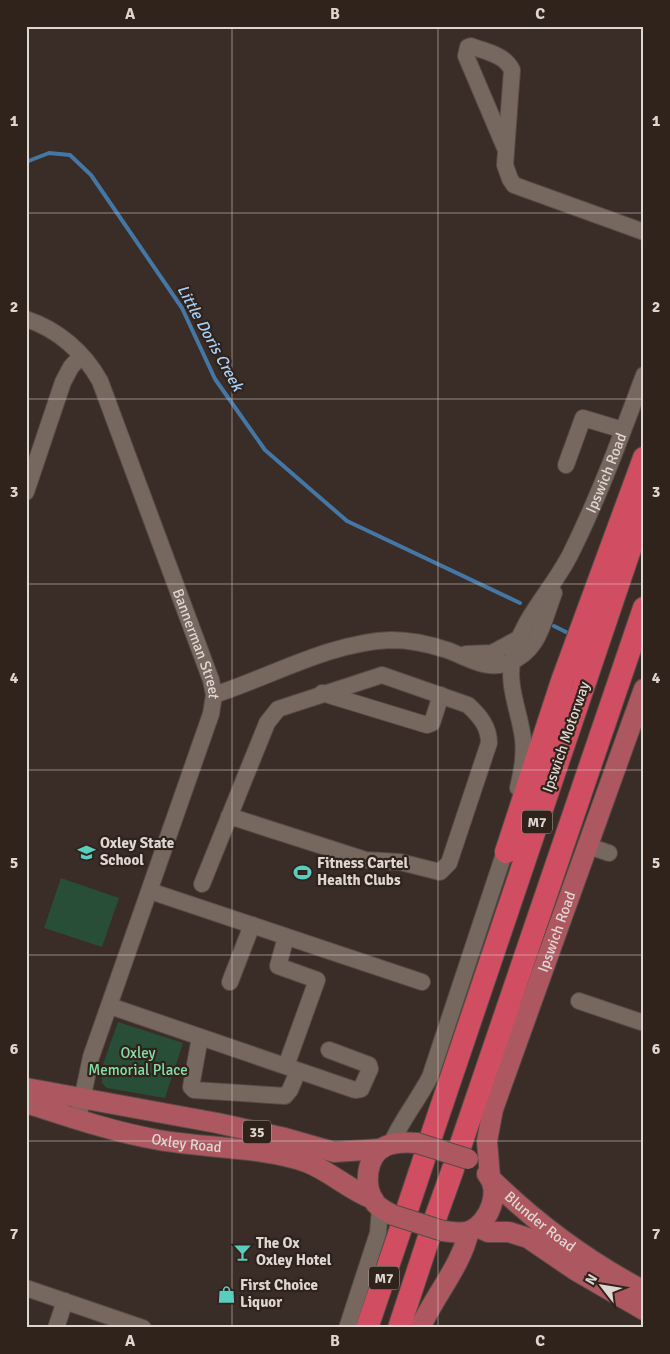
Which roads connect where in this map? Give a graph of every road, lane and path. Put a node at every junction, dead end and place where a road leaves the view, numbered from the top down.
1 (505, 148) junction
2 (644, 232) edge
3 (26, 319) edge
4 (81, 356) junction
5 (644, 375) edge
6 (623, 430) junction
7 (644, 458) edge
8 (566, 465) dead end
9 (26, 492) edge
10 (644, 508) edge
11 (564, 568) junction
12 (644, 608) edge
13 (518, 639) junction
14 (455, 653) junction
15 (512, 661) junction
16 (644, 689) edge
17 (322, 693) junction
18 (214, 695) junction
19 (442, 695) junction
20 (229, 816) junction
21 (588, 846) junction
22 (506, 852) junction
23 (609, 853) dead end
24 (202, 884) dead end
25 (150, 891) junction
26 (252, 925) junction
27 (286, 936) junction
28 (230, 982) dead end
29 (422, 982) dead end
30 (579, 1001) dead end
31 (110, 1006) junction
32 (644, 1023) edge
33 (200, 1037) junction
34 (329, 1050) dead end
35 (292, 1068) junction
36 (26, 1088) edge
37 (81, 1098) junction
38 (26, 1103) edge
39 (78, 1119) junction
40 (424, 1146) junction
41 (386, 1147) junction
42 (460, 1158) junction
43 (491, 1179) junction
44 (391, 1212) junction
45 (436, 1229) junction
46 (473, 1229) junction
47 (26, 1288) edge
48 (644, 1291) edge
49 (65, 1301) junction
50 (644, 1310) edge
51 (56, 1328) edge
52 (143, 1328) edge
53 (346, 1328) edge
54 (367, 1328) edge
55 (399, 1328) edge
56 (420, 1328) edge

1 - 1 street
1 - 2 street
3 - 4 street, Bannerman Street
4 - 9 street
4 - 18 street, Bannerman Street
5 - 6 street, Ipswich Road
6 - 8 street
6 - 11 street, Ipswich Road
7 - 22 highway
10 - 40 highway, Ipswich Motorway / M7
11 - 13 street, Ipswich Road
11 - 15 street, Ipswich Road
12 - 42 highway, M7
13 - 14 street
13 - 15 street, Ipswich Road
14 - 15 street
14 - 18 street
15 - 22 street, Ipswich Road
16 - 21 main road, Ipswich Road
17 - 19 street
17 - 19 street
17 - 20 street
18 - 25 street, Bannerman Street
19 - 20 street
20 - 24 street
21 - 23 street
21 - 43 main road, Ipswich Road
22 - 41 street, Ipswich Road
25 - 26 street
25 - 31 street, Bannerman Street
26 - 27 street
26 - 28 street
27 - 29 street
27 - 35 street
30 - 32 street
31 - 33 street
31 - 37 street, Bannerman Street
33 - 35 street
33 - 35 street
34 - 35 street
36 - 37 main road, Oxley Road / 35
37 - 39 street, Bannerman Street
37 - 41 main road, Oxley Road / 35
38 - 39 main road, Oxley Road / 35
39 - 44 main road, Oxley Road / 35
40 - 41 main road, 35
40 - 42 main road, 35, bridge
40 - 44 highway, Ipswich Motorway / M7
41 - 44 main road
42 - 43 main road, 35
42 - 45 highway, M7
43 - 46 main road, Ipswich Road
43 - 48 main road, Blunder Road / 35
44 - 45 main road, 35, bridge
44 - 53 street
44 - 54 highway, Ipswich Motorway / M7
45 - 46 main road, 35
45 - 55 highway, M7
46 - 50 main road, Blunder Road / 35
46 - 56 main road
47 - 49 street
49 - 51 street
49 - 52 street

